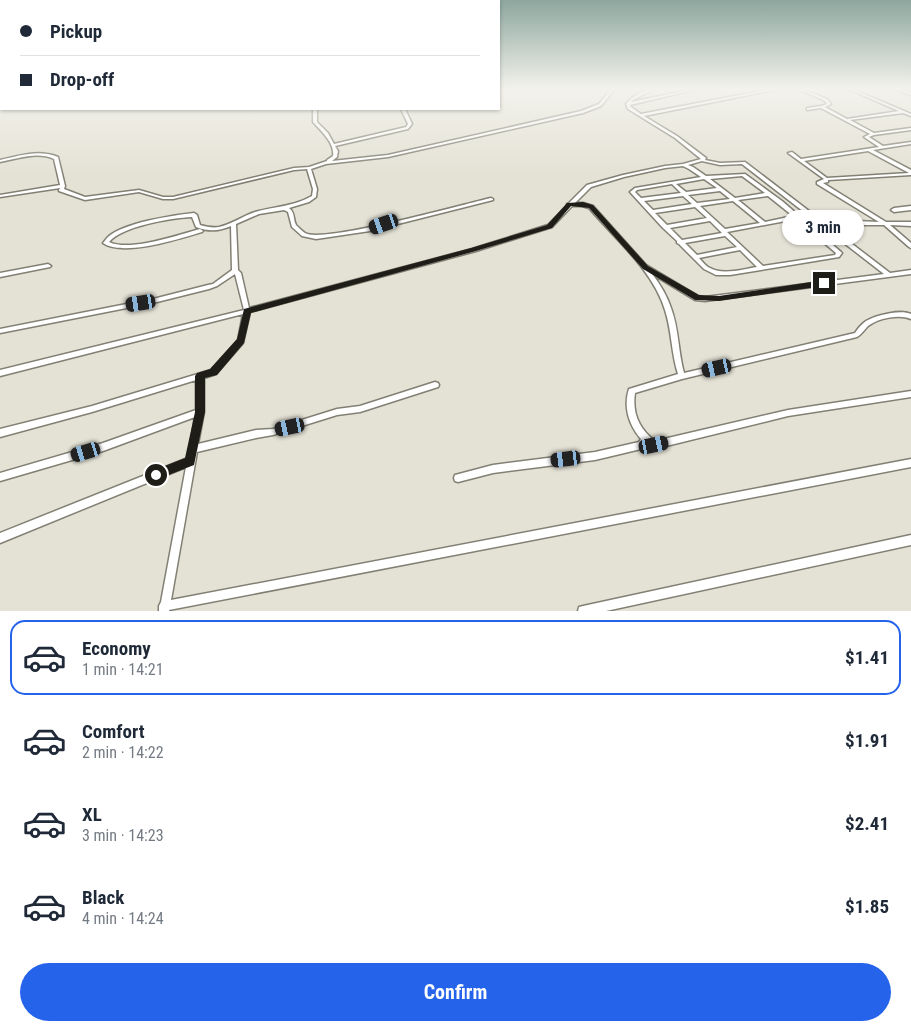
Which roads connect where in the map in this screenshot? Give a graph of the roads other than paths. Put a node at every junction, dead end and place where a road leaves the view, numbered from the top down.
1 (315, 118) edge
2 (408, 118) edge
3 (558, 118) edge
4 (646, 118) edge
5 (841, 118) edge
6 (863, 118) edge
7 (845, 120) junction
8 (911, 129) edge
9 (873, 134) junction
10 (911, 143) edge
11 (334, 145) junction
12 (882, 146) junction
13 (867, 148) junction
14 (790, 153) dead end
15 (800, 160) junction
16 (0, 161) edge
17 (704, 161) junction
18 (328, 162) junction
19 (683, 165) junction
20 (309, 168) junction
21 (911, 173) edge
22 (706, 178) junction
23 (826, 179) junction
24 (674, 184) junction
25 (63, 186) junction
26 (721, 189) junction
27 (580, 193) junction
28 (684, 194) junction
29 (770, 194) junction
30 (0, 196) edge
31 (491, 199) dead end
32 (734, 199) junction
33 (640, 200) junction
34 (569, 205) junction
35 (696, 205) junction
36 (591, 207) junction
37 (285, 208) junction
38 (911, 208) edge
39 (894, 210) dead end
40 (651, 212) junction
41 (798, 218) junction
42 (711, 219) junction
43 (764, 223) junction
44 (886, 224) junction
45 (911, 224) edge
46 (234, 225) junction
47 (824, 226) junction
48 (665, 227) junction
49 (200, 231) dead end
50 (725, 233) junction
51 (679, 242) junction
52 (911, 246) edge
53 (742, 248) junction
54 (695, 257) junction
55 (48, 266) dead end
56 (646, 267) junction
57 (761, 267) junction
58 (235, 270) junction
59 (911, 272) edge
60 (888, 274) junction
61 (0, 275) edge
62 (247, 311) junction
63 (911, 317) edge
64 (0, 331) edge
65 (0, 373) edge
66 (200, 376) junction
67 (682, 376) junction
68 (435, 385) dead end
69 (911, 394) edge
70 (200, 412) junction
71 (0, 433) edge
72 (646, 440) junction
73 (190, 459) junction
74 (911, 463) edge
75 (0, 477) edge
76 (458, 478) dead end
77 (0, 538) edge
78 (911, 540) edge
79 (164, 609) edge
80 (583, 611) edge

1 - 11 street
2 - 11 street
3 - 18 street
4 - 17 street
5 - 7 street
6 - 7 street
7 - 9 street
8 - 9 street
9 - 12 street
10 - 12 street
11 - 18 street
12 - 13 street
13 - 15 street
13 - 21 street
14 - 15 street
15 - 23 street
16 - 25 street
17 - 19 street
17 - 47 street
18 - 20 street
19 - 22 street
19 - 27 street
20 - 25 street
20 - 37 street
21 - 23 street
22 - 24 street
22 - 26 street
22 - 29 street
23 - 44 street
24 - 28 street
24 - 33 street
25 - 30 street
26 - 28 street
26 - 32 street
27 - 34 street
27 - 36 street
28 - 33 street
28 - 35 street
29 - 32 street
29 - 41 street
31 - 37 street
32 - 35 street
32 - 43 street
33 - 40 street
34 - 36 street
34 - 62 street
35 - 40 street
35 - 42 street
36 - 56 street
37 - 46 street
38 - 39 street
40 - 48 street
41 - 43 street
41 - 57 street
42 - 48 street
42 - 50 street
43 - 50 street
44 - 45 street
44 - 47 street
44 - 52 street
46 - 49 street
46 - 58 street
47 - 60 street
48 - 51 street
50 - 51 street
50 - 53 street
51 - 54 street
53 - 54 street
53 - 57 street
54 - 57 street
55 - 61 street
56 - 60 street
56 - 67 street
58 - 62 street
58 - 64 street
59 - 60 street
62 - 65 street
62 - 66 street
63 - 67 street
66 - 70 street
66 - 71 street
67 - 72 street
68 - 73 street
69 - 72 street
70 - 73 street
70 - 75 street
72 - 76 street
73 - 77 street
73 - 79 street
74 - 79 street
78 - 80 street

